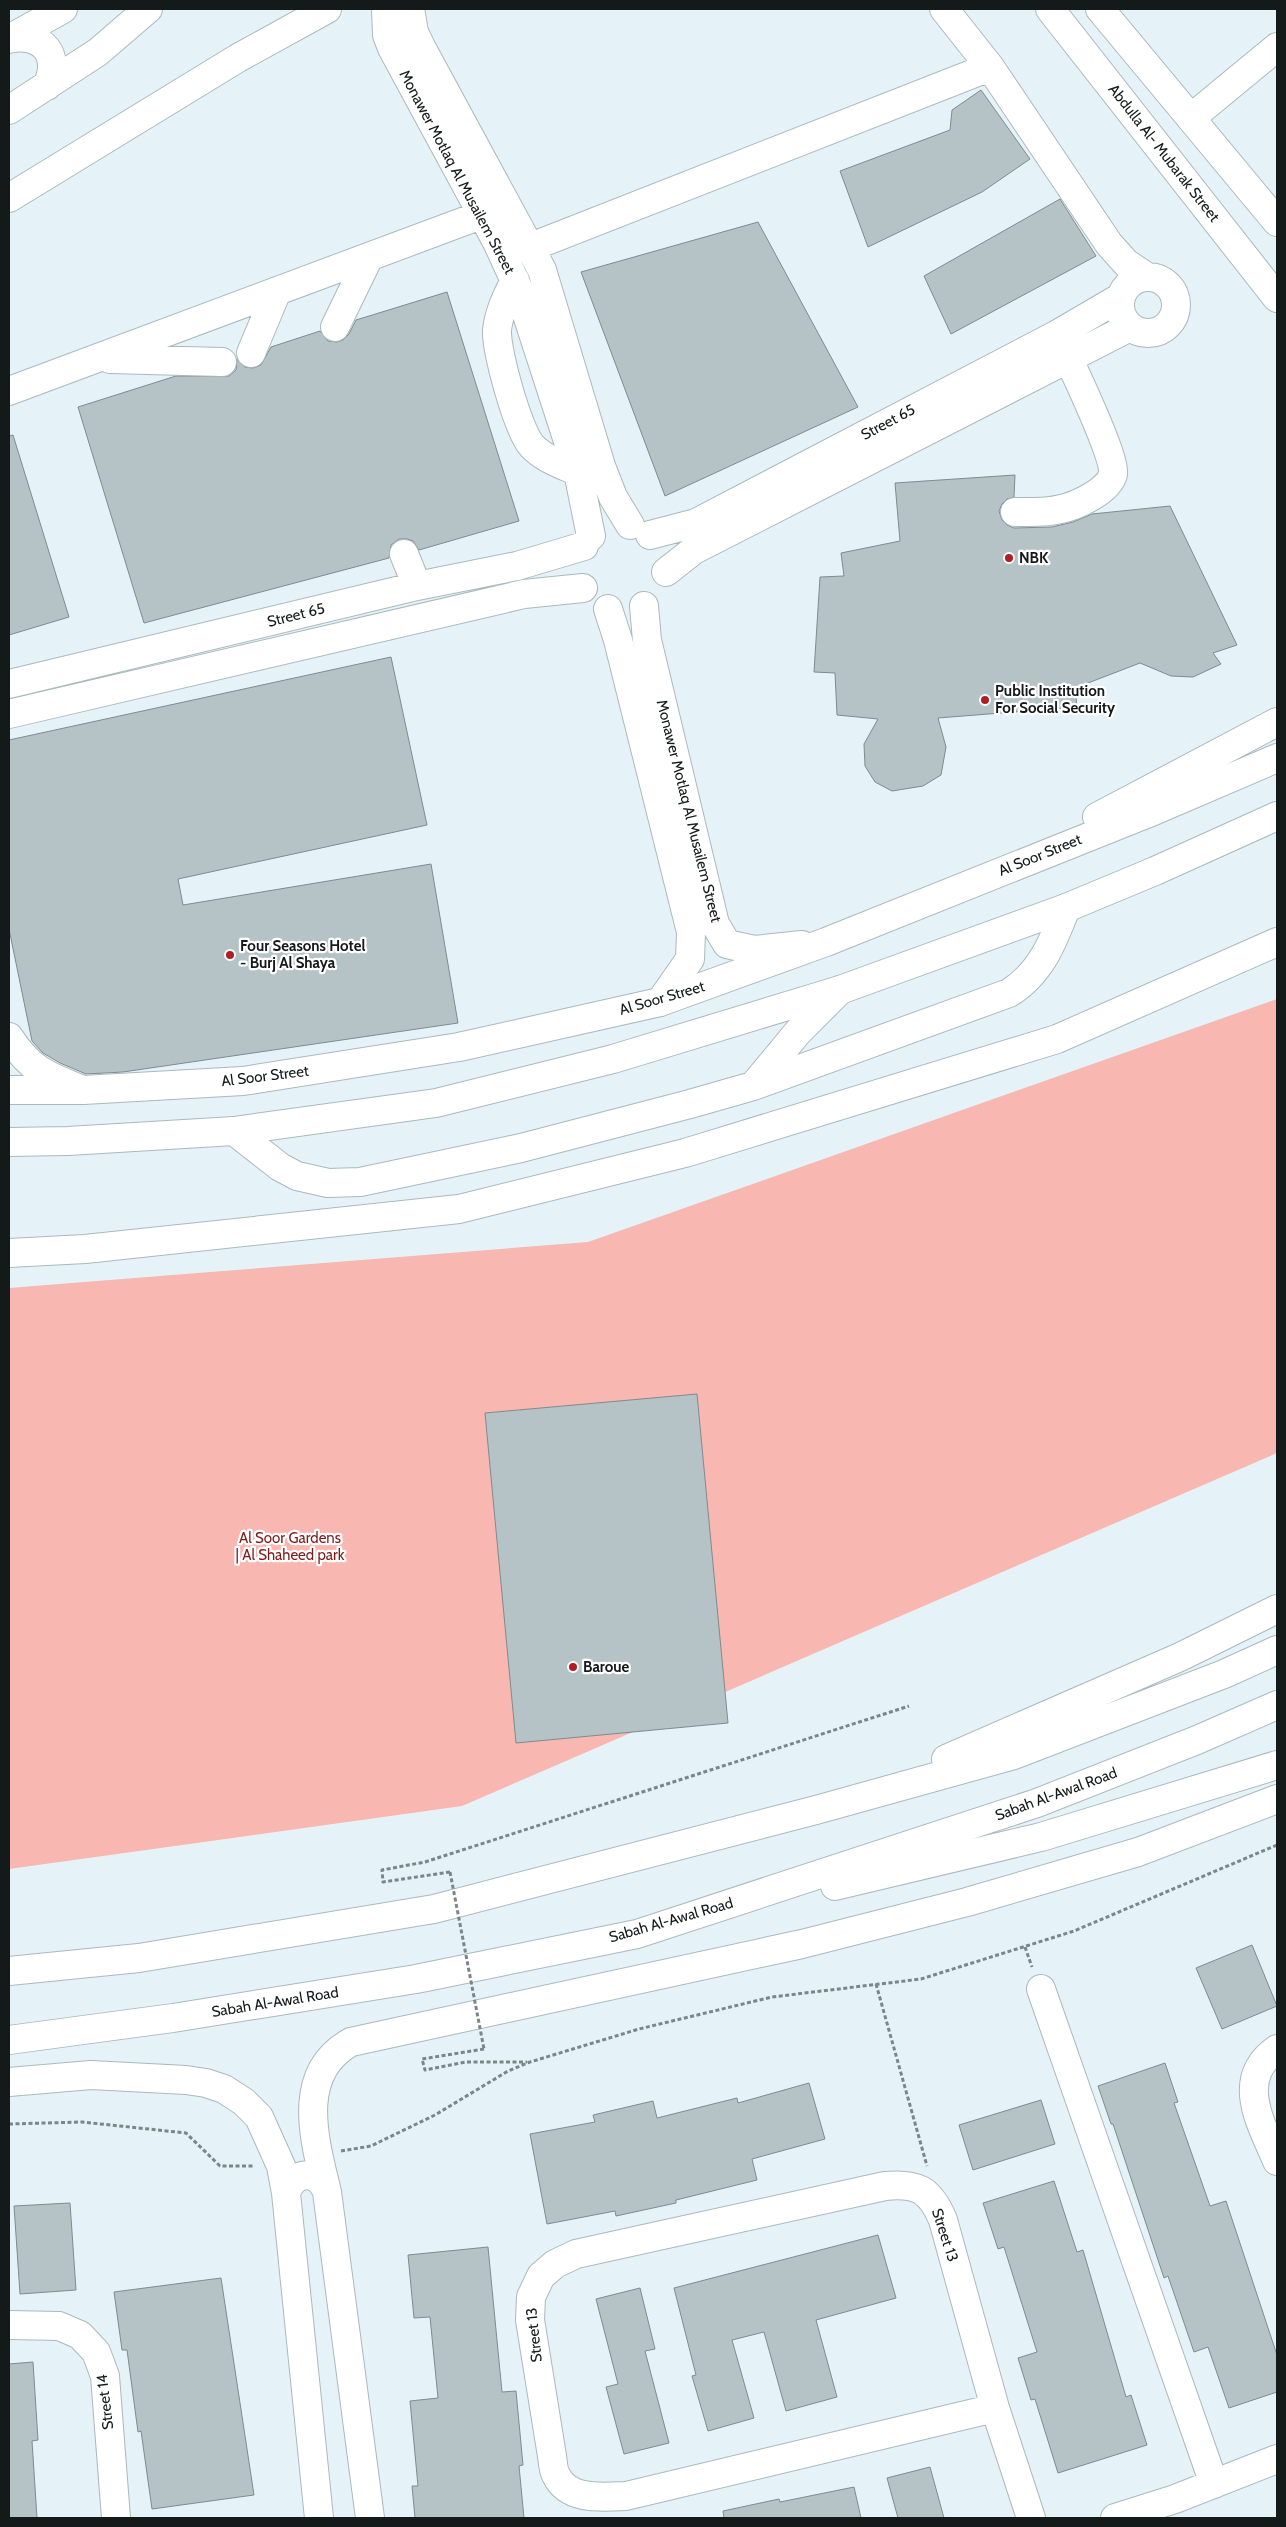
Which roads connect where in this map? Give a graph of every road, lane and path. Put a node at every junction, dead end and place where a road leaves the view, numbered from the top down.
1 (63, 9) edge
2 (148, 9) edge
3 (327, 9) edge
4 (944, 9) edge
5 (1050, 9) edge
6 (1100, 9) edge
7 (408, 11) edge
8 (10, 39) edge
9 (1277, 47) edge
10 (990, 67) junction
11 (47, 86) junction
12 (9, 110) edge
13 (1191, 118) junction
14 (9, 198) edge
15 (481, 215) junction
16 (1277, 222) edge
17 (1109, 244) junction
18 (532, 247) junction
19 (380, 253) junction
20 (1146, 277) junction
21 (517, 285) junction
22 (277, 291) junction
23 (1121, 296) junction
24 (1277, 298) edge
25 (347, 323) dead end
26 (1130, 327) junction
27 (1062, 347) junction
28 (251, 353) dead end
29 (96, 358) junction
30 (222, 362) dead end
31 (9, 391) edge
32 (575, 462) junction
33 (1015, 512) dead end
34 (640, 530) junction
35 (587, 541) junction
36 (404, 554) dead end
37 (666, 572) junction
38 (417, 586) junction
39 (583, 588) junction
40 (644, 606) junction
41 (608, 609) junction
42 (9, 684) edge
43 (9, 714) edge
44 (1277, 722) edge
45 (1277, 758) edge
46 (1277, 816) edge
47 (1277, 836) edge
48 (1155, 872) junction
49 (972, 882) junction
50 (1066, 908) junction
51 (826, 942) junction
52 (1277, 942) edge
53 (840, 990) junction
54 (660, 1002) junction
55 (9, 1037) edge
56 (753, 1086) junction
57 (9, 1090) edge
58 (83, 1090) junction
59 (234, 1131) junction
60 (9, 1142) edge
61 (9, 1253) edge
62 (1277, 1609) edge
63 (1277, 1650) edge
64 (1277, 1705) edge
65 (909, 1706) dead end
66 (1277, 1765) edge
67 (1277, 1799) edge
68 (816, 1810) junction
69 (1277, 1845) edge
70 (637, 1934) junction
71 (9, 1971) edge
72 (876, 1984) junction
73 (1040, 1989) dead end
74 (9, 2040) edge
75 (1277, 2049) edge
76 (530, 2062) junction
77 (9, 2082) edge
78 (9, 2124) edge
79 (318, 2155) junction
80 (1277, 2160) edge
81 (282, 2166) junction
82 (327, 2192) junction
83 (924, 2192) junction
84 (286, 2193) junction
85 (9, 2325) edge
86 (995, 2408) junction
87 (1277, 2459) edge
88 (1214, 2484) junction
89 (1178, 2509) edge
90 (116, 2518) edge
91 (320, 2518) edge
92 (370, 2518) edge
93 (1031, 2518) edge
94 (1115, 2518) edge

1 - 8 main road
2 - 11 main road
3 - 14 main road
4 - 10 main road
5 - 24 main road, Abdulla Al- Mubarak Street
6 - 13 main road
7 - 15 main road, Monawer Motlaq Al Musailem Street
7 - 18 main road, Monawer Motlaq Al Musailem Street
8 - 11 main road
9 - 13 main road
10 - 17 main road
10 - 18 main road
11 - 12 main road
13 - 16 main road
15 - 19 main road
15 - 21 main road, Monawer Motlaq Al Musailem Street
17 - 20 main road
17 - 23 main road
18 - 34 main road, Monawer Motlaq Al Musailem Street
19 - 22 main road
19 - 25 main road
20 - 23 main road
20 - 26 main road
21 - 32 main road, Monawer Motlaq Al Musailem Street
21 - 32 main road
22 - 28 main road
22 - 29 main road
23 - 26 main road
23 - 27 main road, Street 65
26 - 27 main road, Street 65
27 - 33 main road
27 - 34 main road, Street 65
27 - 37 main road, Street 65
29 - 30 main road
29 - 31 main road
32 - 35 main road, Monawer Motlaq Al Musailem Street
34 - 35 main road
34 - 37 main road
35 - 38 main road, Street 65
35 - 39 main road
36 - 38 main road
37 - 40 main road
38 - 42 main road, Street 65
39 - 41 main road
39 - 43 main road, Street 65
40 - 41 main road
40 - 51 main road, Monawer Motlaq Al Musailem Street
41 - 54 main road, Monawer Motlaq Al Musailem Street
44 - 49 main road
45 - 49 main road, Al Soor Street
46 - 48 main road
47 - 48 main road
48 - 50 main road
49 - 51 main road, Al Soor Street
50 - 53 main road
50 - 56 main road
51 - 54 main road, Al Soor Street
52 - 61 main road
53 - 56 main road
53 - 59 main road
54 - 58 main road, Al Soor Street
55 - 58 main road
56 - 59 main road
57 - 58 main road, Al Soor Street
59 - 60 main road
62 - 68 main road
63 - 68 main road
64 - 70 main road, Sabah Al-Awal Road
65 - 76 path, bridge
66 - 70 main road
67 - 79 main road
68 - 71 main road
69 - 72 path
70 - 74 main road, Sabah Al-Awal Road
72 - 76 path
72 - 83 path
73 - 88 main road
75 - 80 main road
76 - 79 path
77 - 81 main road
78 - 81 path
79 - 82 main road
81 - 84 main road
82 - 84 main road
82 - 92 main road
83 - 86 main road, Street 13
83 - 86 main road, Street 13
84 - 91 main road
85 - 90 main road, Street 14
86 - 93 main road, Street 13
87 - 88 main road
88 - 89 main road
89 - 94 main road

